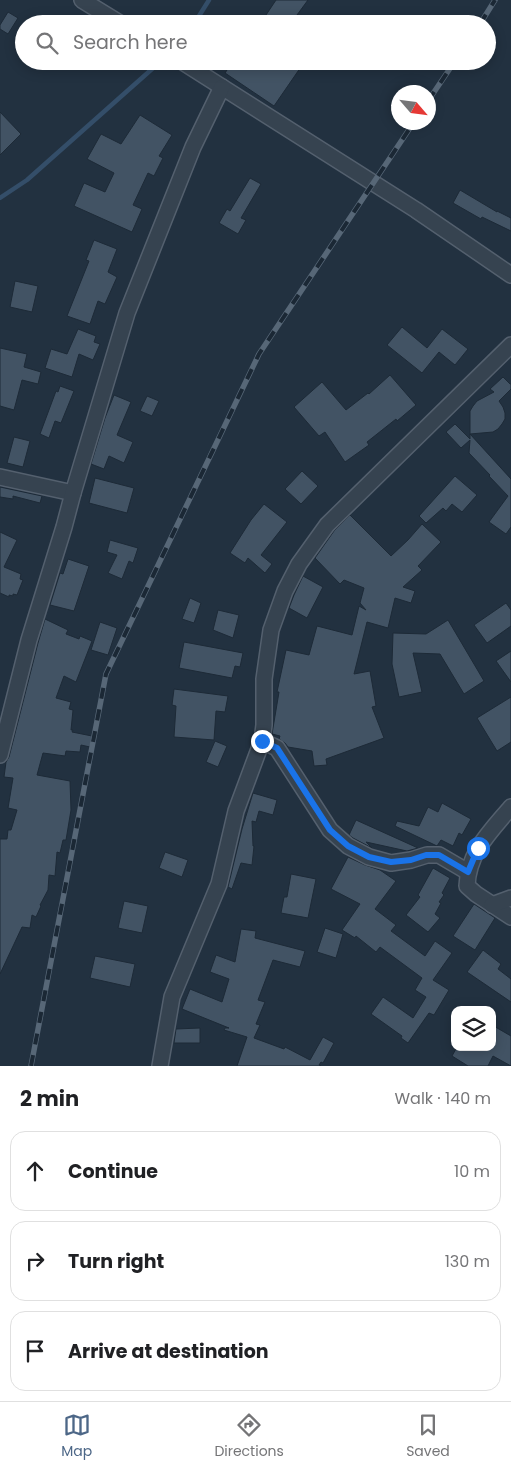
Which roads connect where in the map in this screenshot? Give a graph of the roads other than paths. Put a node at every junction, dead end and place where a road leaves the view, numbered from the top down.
1 (82, 0) edge
2 (106, 15) edge
3 (195, 70) edge
4 (222, 87) junction
5 (511, 275) edge
6 (511, 345) edge
7 (0, 477) edge
8 (72, 493) junction
9 (262, 741) junction
10 (0, 755) edge
11 (511, 807) edge
12 (468, 872) junction
13 (511, 898) edge
14 (492, 905) junction
15 (511, 917) edge
16 (160, 1066) edge

1 - 2 street
3 - 4 street
4 - 5 street
4 - 8 street
6 - 9 street
7 - 8 street
8 - 10 street
9 - 12 street
9 - 16 street
11 - 12 street
12 - 14 street
13 - 14 street
14 - 15 street

